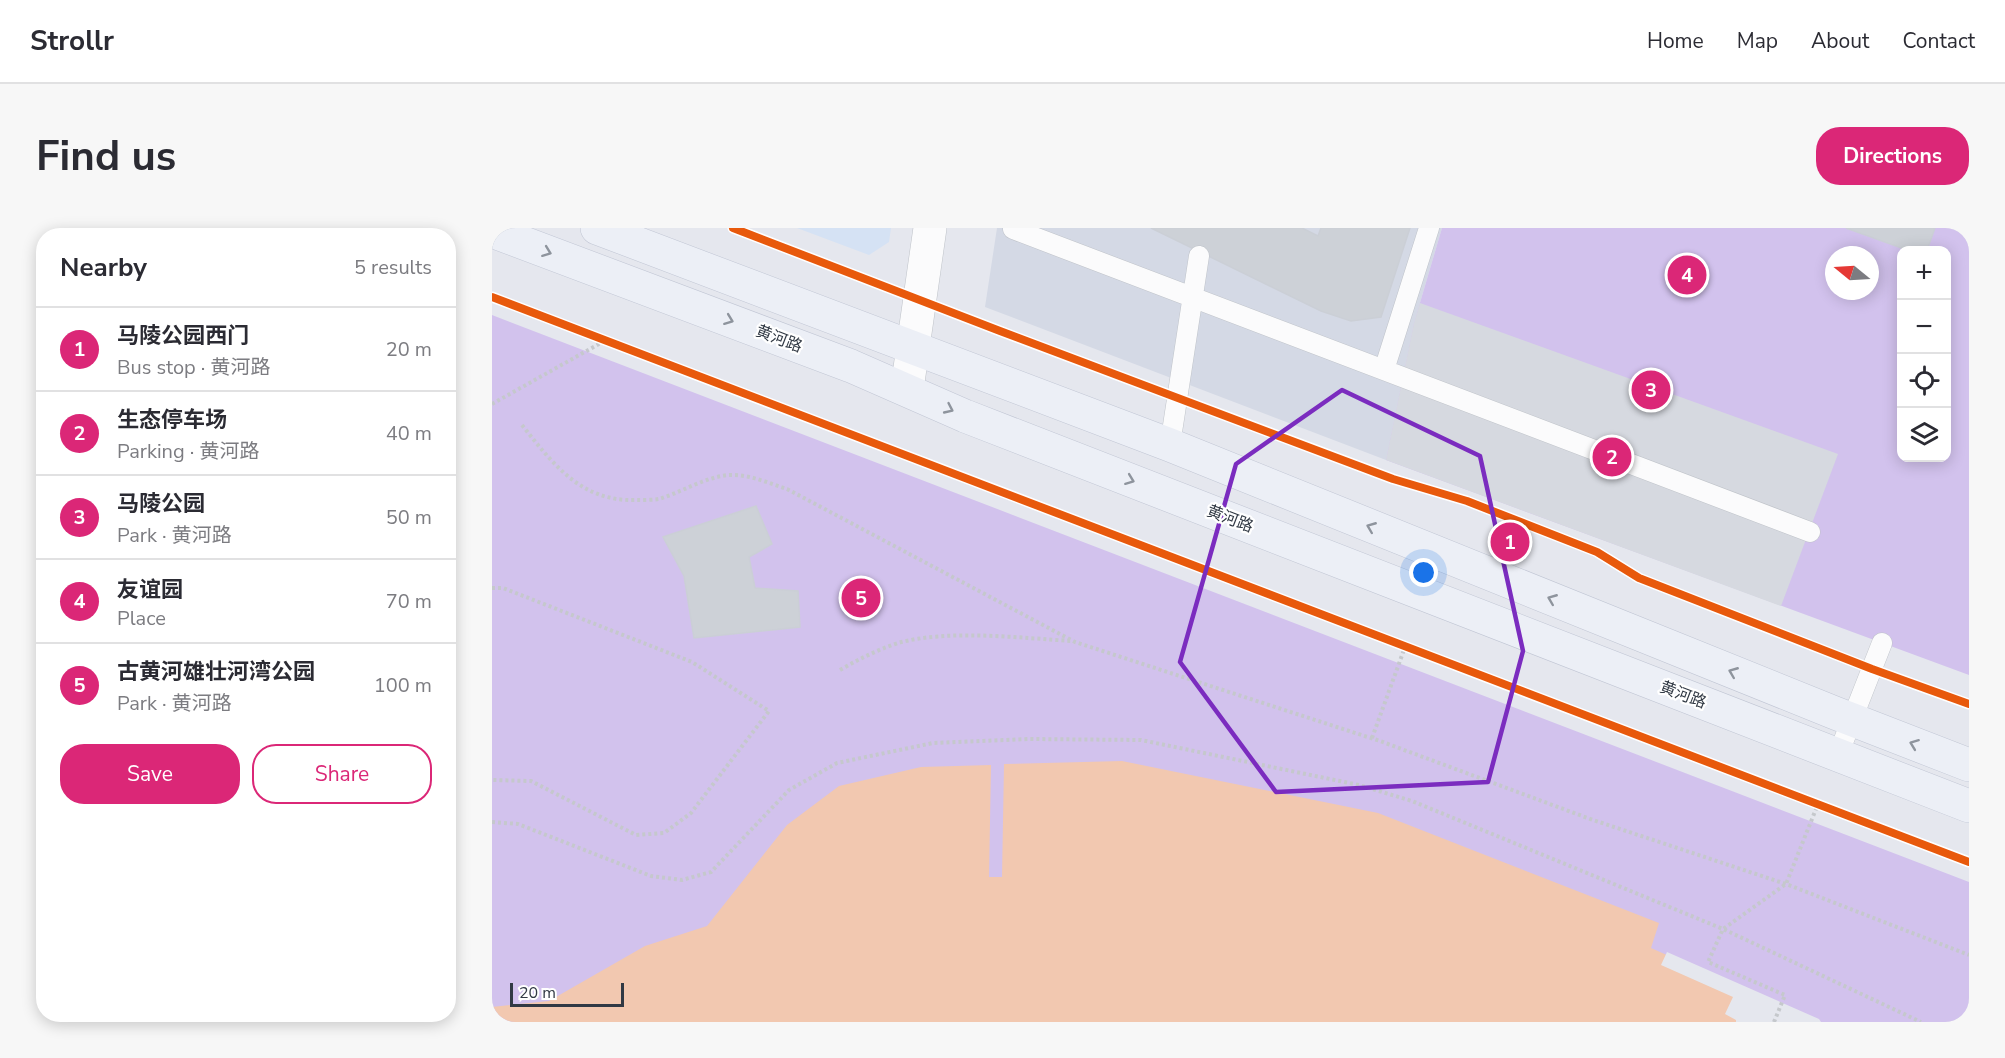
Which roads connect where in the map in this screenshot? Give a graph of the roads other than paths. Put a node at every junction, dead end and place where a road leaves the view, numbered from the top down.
1 (597, 228) edge
2 (930, 228) edge
3 (1429, 228) edge
4 (1013, 229) edge
5 (492, 231) edge
6 (1199, 256) dead end
7 (1193, 298) junction
8 (913, 347) junction
9 (1384, 370) junction
10 (907, 389) junction
11 (1170, 445) junction
12 (1810, 532) dead end
13 (1882, 643) dead end
14 (1852, 720) junction
15 (1838, 755) junction
16 (1969, 765) edge
17 (1969, 806) edge

1 - 8 main road
2 - 8 street
3 - 9 lane
4 - 7 lane
5 -> 10 main road, 黄河路
6 - 7 lane
7 - 9 lane
7 - 11 lane
8 - 10 street
8 - 11 main road
9 - 12 lane
10 -> 15 main road, 黄河路
14 -> 11 main road
13 - 14 lane
14 - 15 lane
16 -> 14 main road
15 - 17 main road, 黄河路

